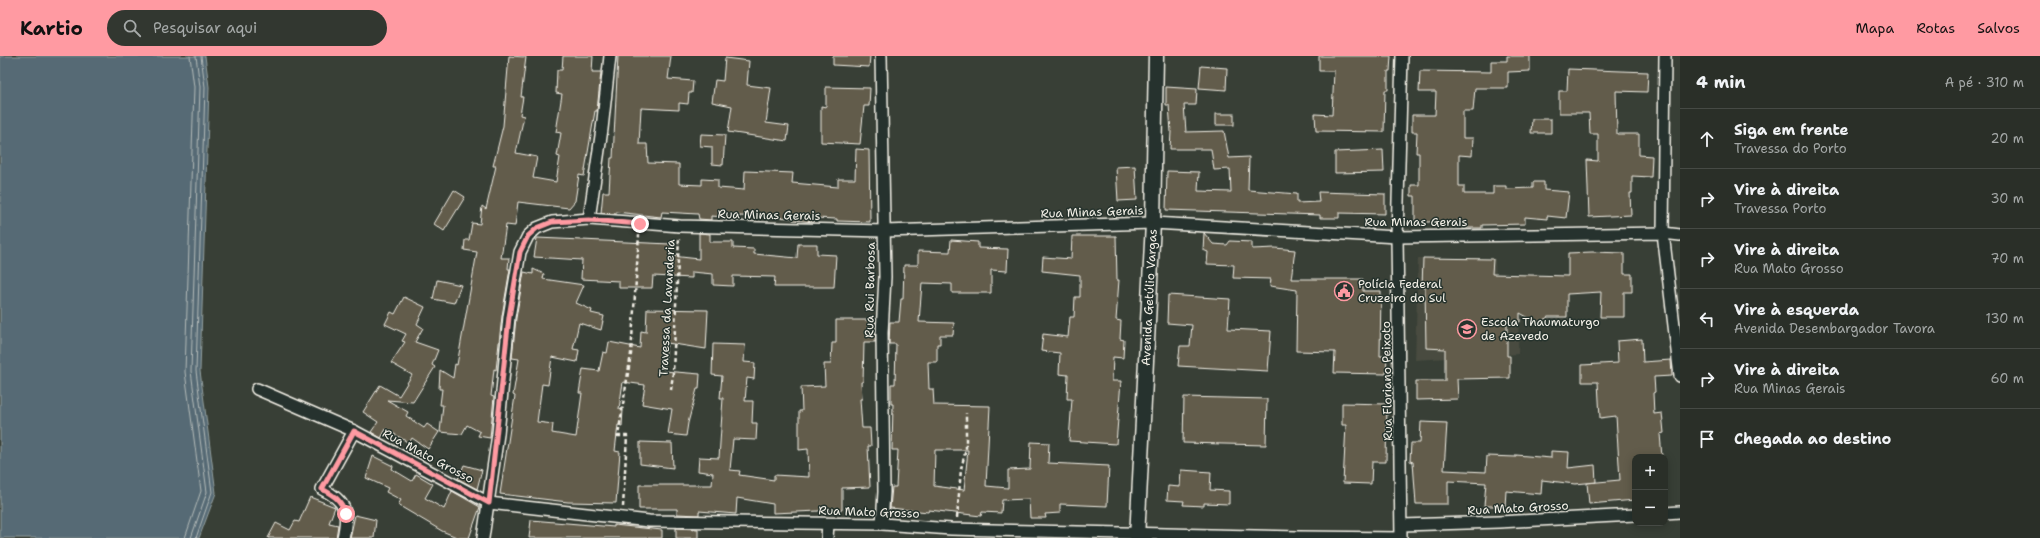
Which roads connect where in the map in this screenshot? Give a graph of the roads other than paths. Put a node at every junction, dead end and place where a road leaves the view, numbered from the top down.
1 (610, 56) edge
2 (881, 56) edge
3 (1156, 56) edge
4 (1402, 56) edge
5 (1665, 56) edge
6 (589, 220) junction
7 (1153, 223) junction
8 (884, 231) junction
9 (1663, 233) junction
10 (1680, 235) edge
11 (1397, 237) junction
12 (1680, 376) edge
13 (257, 389) dead end
14 (354, 431) junction
15 (489, 503) junction
16 (1680, 512) edge
17 (1668, 513) edge
18 (1632, 515) edge
19 (828, 524) junction
20 (882, 524) junction
21 (1402, 525) junction
22 (951, 533) edge
23 (1137, 535) edge
24 (343, 538) edge
25 (483, 538) edge
26 (827, 538) edge
27 (1401, 538) edge

1 - 6 street
2 - 8 street, Rua Rui Barbosa
3 - 7 street, Avenida Getúlio Vargas
4 - 11 street, Rua Floriano Peixoto
5 - 9 street
6 - 8 street, Rua Minas Gerais
6 - 15 street, Rua Minas Gerais
7 - 8 street, Rua Minas Gerais
7 - 11 street, Rua Minas Gerais
7 - 23 street, Avenida Getúlio Vargas
8 - 20 street, Rua Rui Barbosa
9 - 10 street, Rua Minas Gerais
9 - 11 street, Rua Minas Gerais
9 - 12 street
11 - 21 street, Rua Floriano Peixoto
13 - 14 street, Rua Mato Grosso
14 - 15 street, Rua Mato Grosso
14 - 24 street
15 - 19 street, Rua Mato Grosso
15 - 25 street, Rua Minas Gerais
16 - 17 street
18 - 21 street, Rua Mato Grosso
19 - 20 street, Rua Mato Grosso
19 - 26 street
20 - 22 street, Rua Mato Grosso
21 - 27 street, Rua Floriano Peixoto
22 - 23 street, Rua Mato Grosso
23 - 27 street, Rua Mato Grosso

